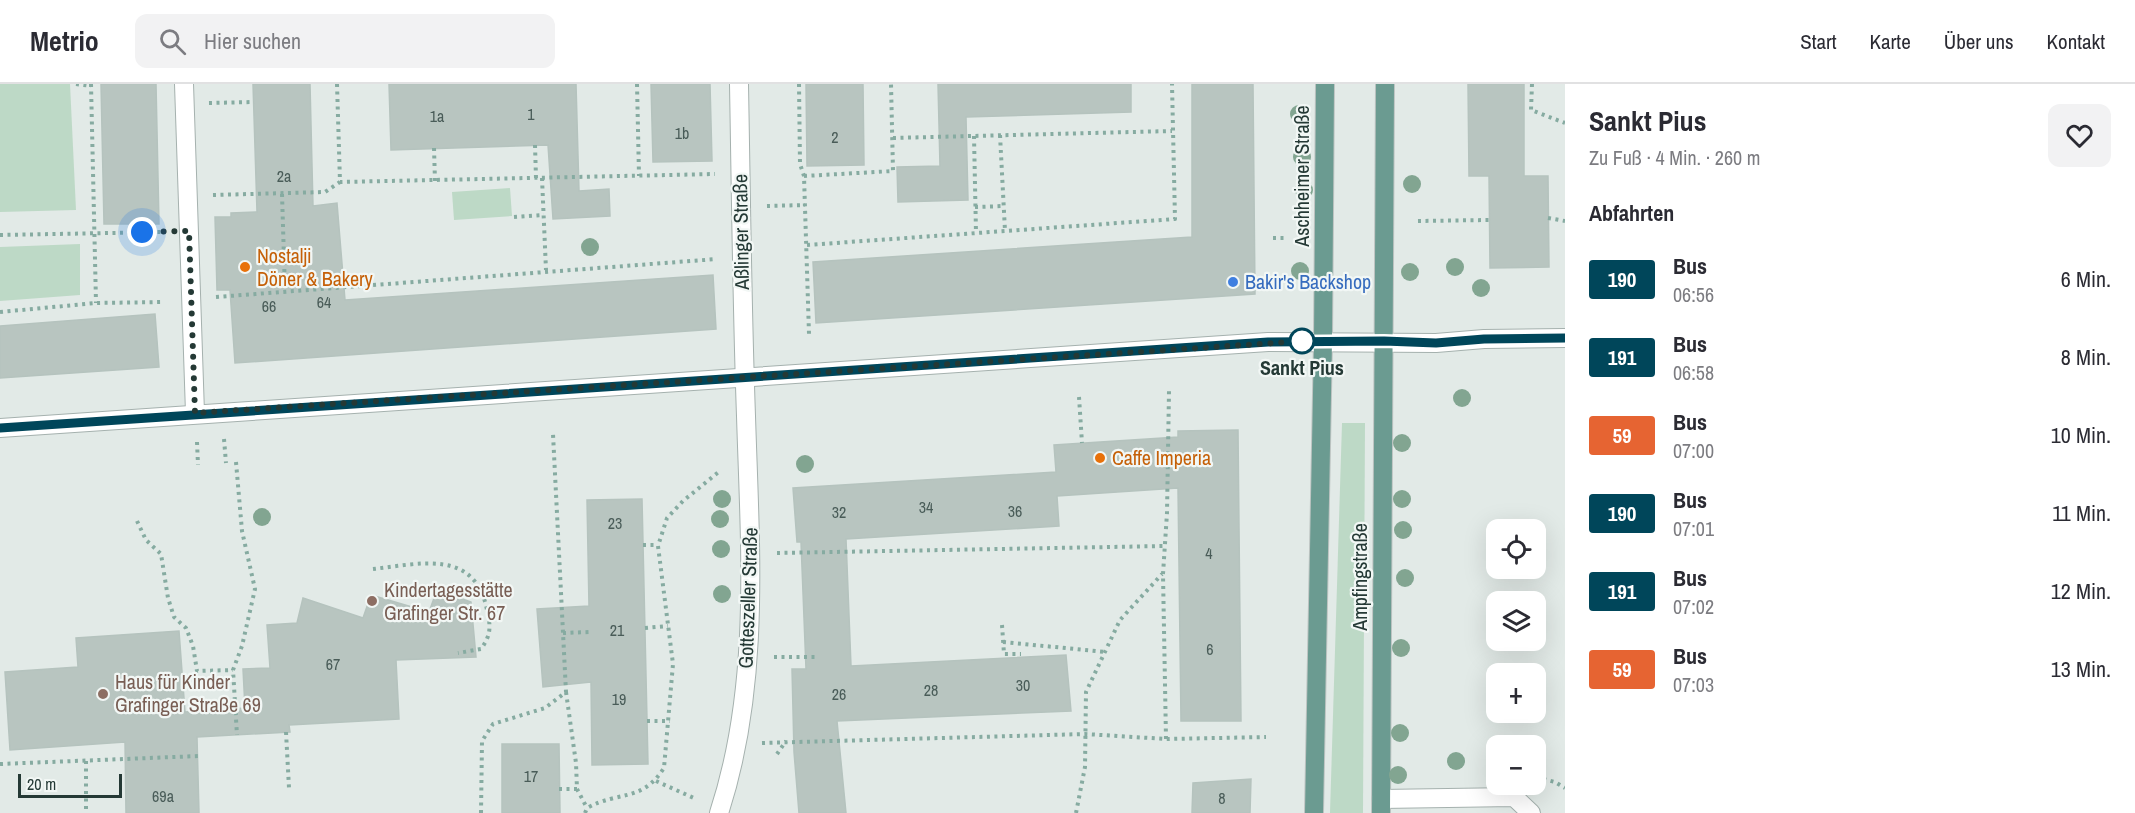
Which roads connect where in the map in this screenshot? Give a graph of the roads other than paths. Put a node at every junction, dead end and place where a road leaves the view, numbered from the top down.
1 (184, 84) edge
2 (739, 84) edge
3 (1325, 84) edge
4 (1385, 84) edge
5 (1565, 338) edge
6 (1323, 341) junction
7 (1384, 341) junction
8 (745, 380) junction
9 (195, 413) junction
10 (0, 428) edge
11 (1514, 805) edge
12 (1381, 806) edge
13 (718, 813) edge
14 (1314, 813) edge
15 (1531, 813) edge

1 - 9 street
2 - 8 street, Aßlinger Straße
3 - 6 main road, Aschheimer Straße
4 - 7 main road
5 - 7 street
6 - 7 street
6 - 8 street
6 - 14 main road, Ampfingstraße
7 - 12 main road, Ampfingstraße
8 - 9 street
8 - 13 street, Gotteszeller Straße
9 - 10 street
11 - 12 street
11 - 15 street

